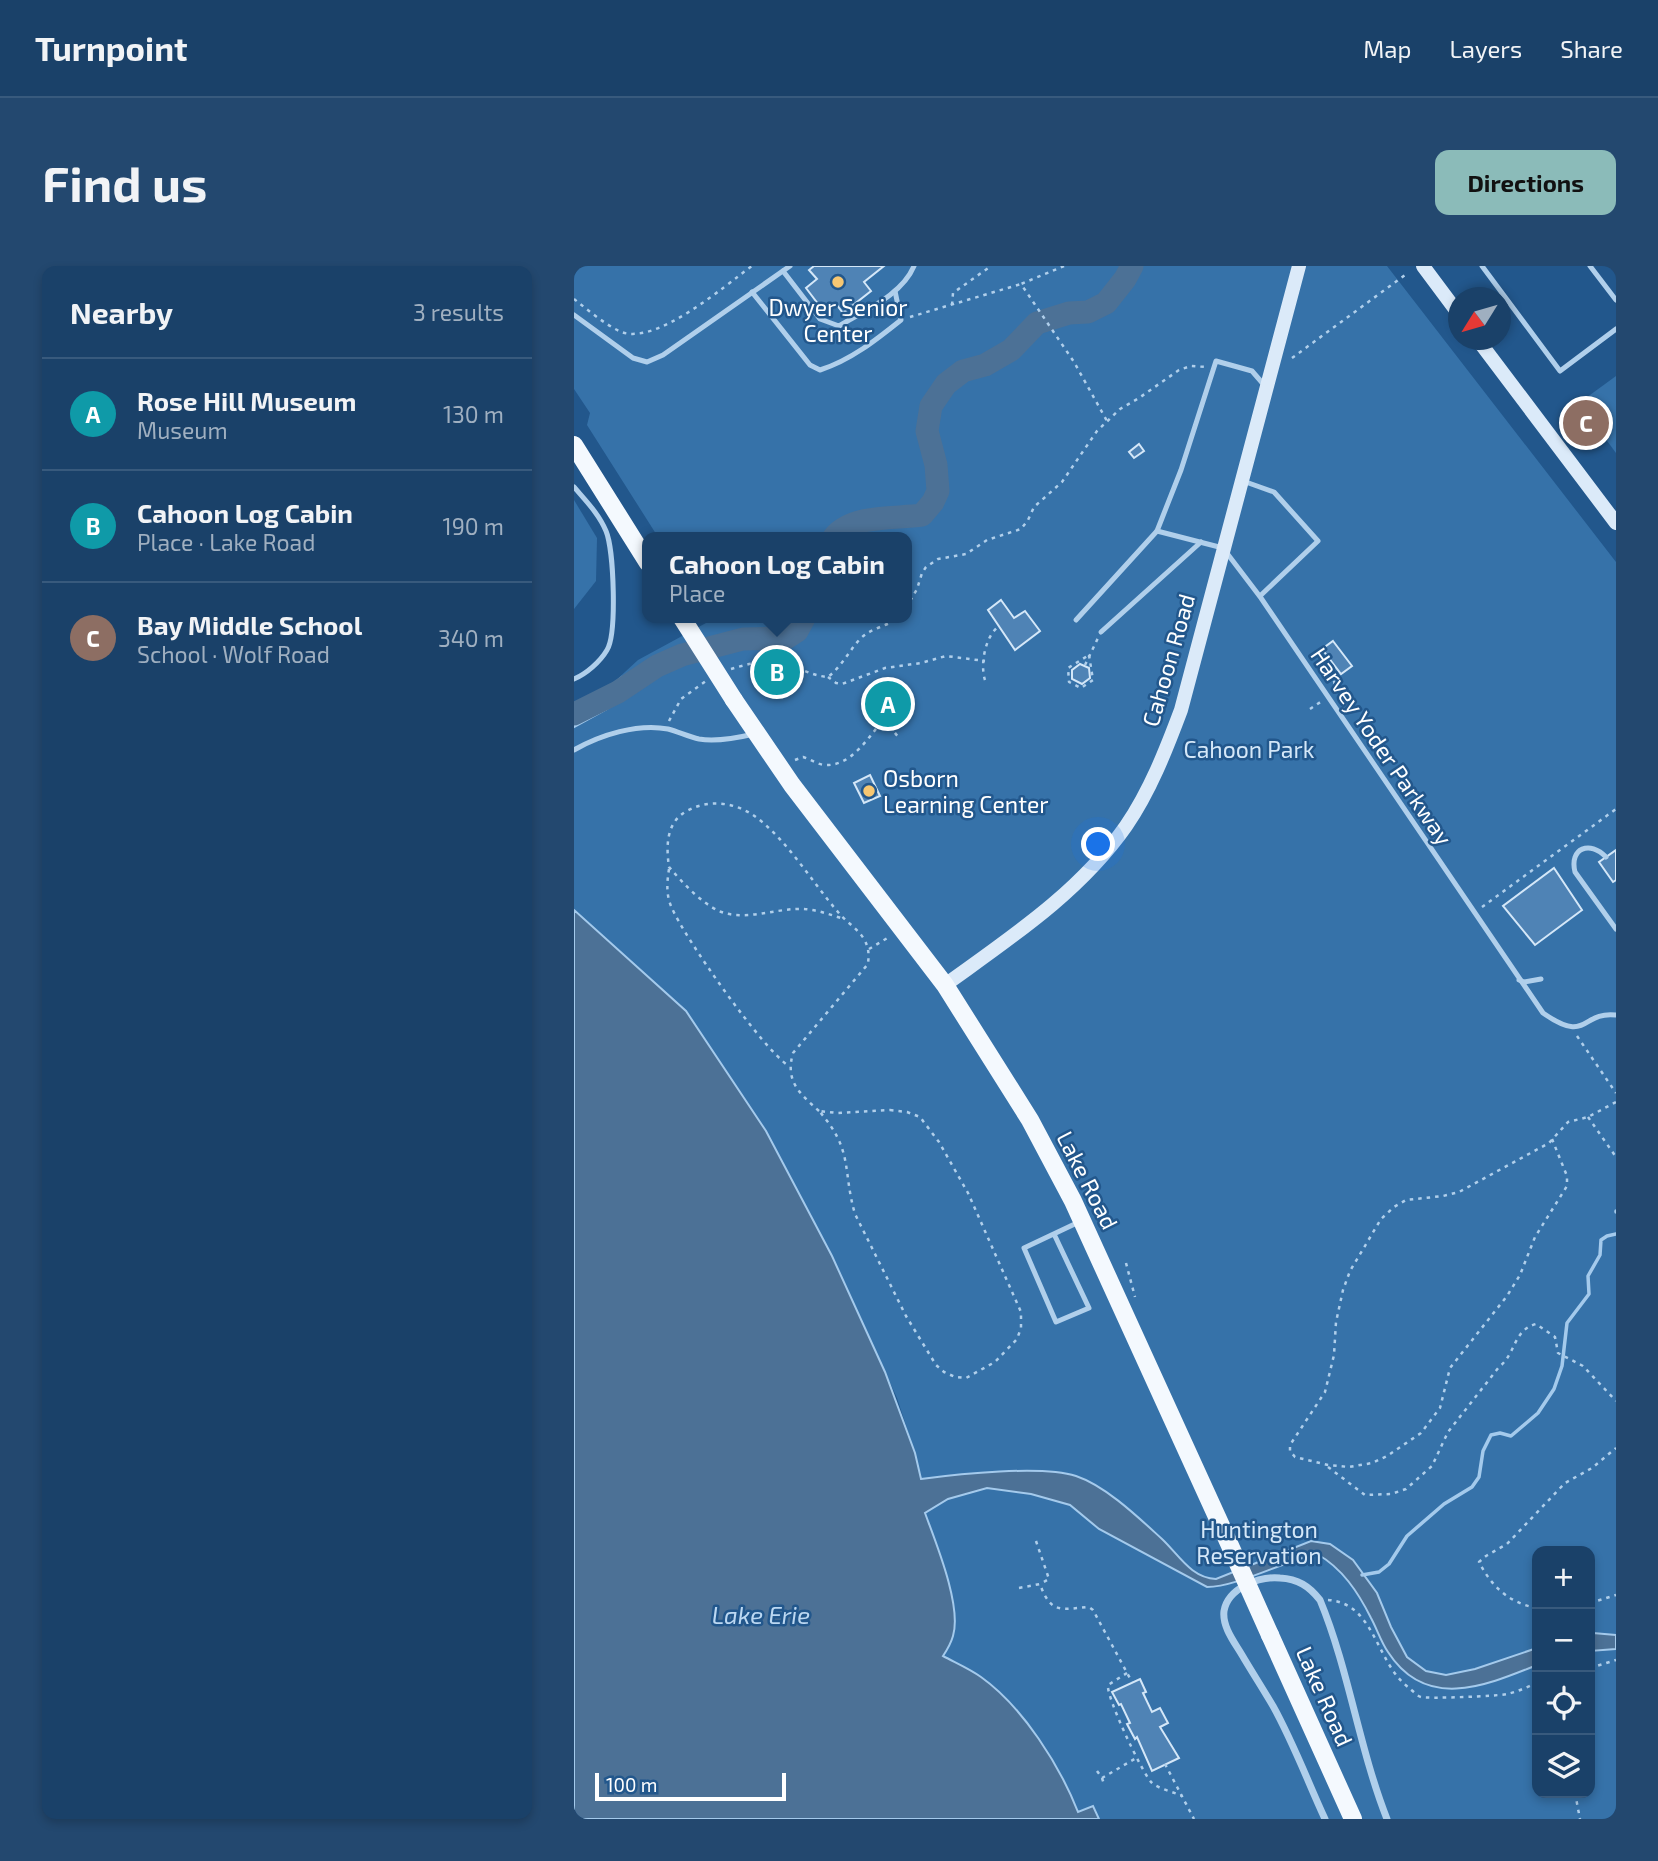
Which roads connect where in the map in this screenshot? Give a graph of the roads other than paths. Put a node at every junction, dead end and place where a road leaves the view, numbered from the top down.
1 (790, 266) edge
2 (914, 266) edge
3 (1299, 266) edge
4 (1423, 266) edge
5 (1482, 266) edge
6 (1590, 266) edge
7 (783, 271) junction
8 (895, 291) junction
9 (752, 292) junction
10 (1448, 300) edge
11 (1616, 300) edge
12 (574, 315) edge
13 (1616, 329) edge
14 (1486, 350) edge
15 (1265, 386) junction
16 (574, 445) edge
17 (1241, 480) junction
18 (574, 487) edge
19 (1616, 523) edge
20 (1157, 531) junction
21 (1201, 542) junction
22 (1223, 548) junction
23 (642, 553) edge
24 (1260, 596) junction
25 (1076, 620) dead end
26 (685, 623) edge
27 (1101, 632) road end
28 (574, 679) edge
29 (756, 733) junction
30 (574, 750) edge
31 (1606, 858) dead end
32 (1616, 929) edge
33 (1541, 979) dead end
34 (1519, 980) junction
35 (945, 985) junction
36 (1616, 1015) edge
37 (1082, 1220) junction
38 (1054, 1234) junction
39 (1325, 1819) edge
40 (1353, 1819) edge
41 (1387, 1819) edge

1 - 7 lane
2 - 8 lane
3 - 15 street, Cahoon Road
4 - 10 street
5 - 13 lane
6 - 11 lane
7 - 8 lane
7 - 9 lane
8 - 9 lane
9 - 12 lane
14 - 19 street
15 - 17 street, Cahoon Road
15 - 20 lane
16 - 23 main road
17 - 22 street, Cahoon Road
17 - 24 lane
18 - 28 lane
20 - 21 lane
20 - 25 lane
21 - 22 lane
21 - 27 lane
22 - 24 lane, Harvey Yoder Parkway
22 - 35 street, Cahoon Road
24 - 34 lane, Harvey Yoder Parkway
26 - 29 main road, Lake Road, bridge
29 - 30 lane
29 - 35 main road, Lake Road
31 - 32 lane
33 - 34 lane
34 - 36 lane, Harvey Yoder Parkway
35 - 37 main road, Lake Road
37 - 38 lane
37 - 40 main road, Lake Road, bridge
38 - 38 lane
39 - 41 street

